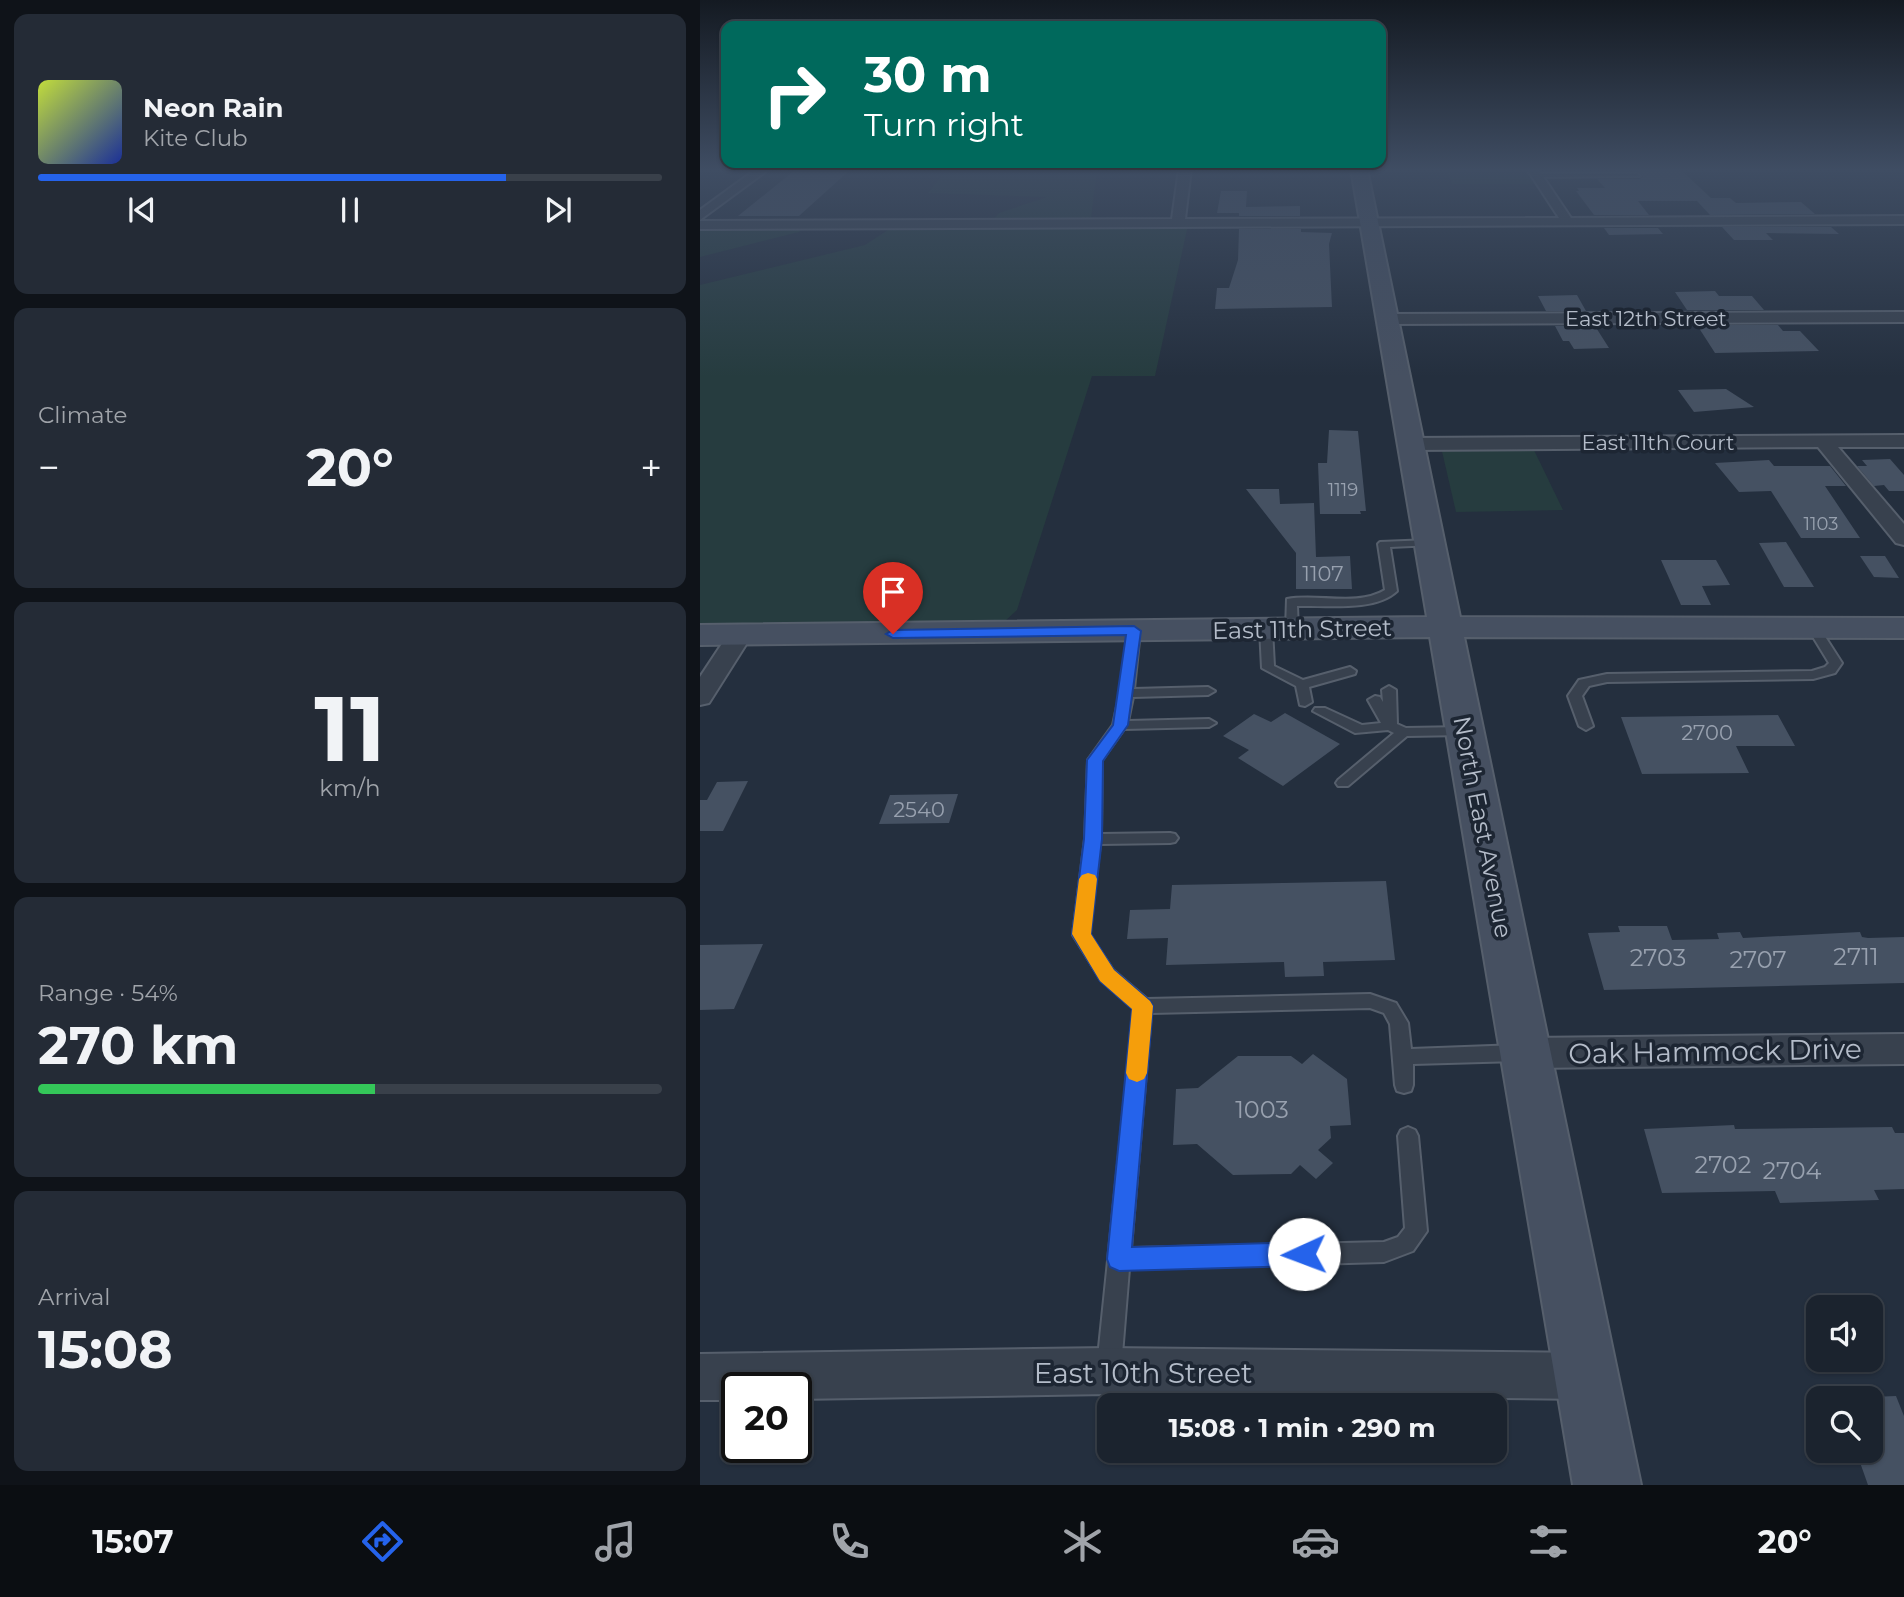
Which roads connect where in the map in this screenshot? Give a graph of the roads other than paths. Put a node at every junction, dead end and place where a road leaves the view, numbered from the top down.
1 (1372, 238) edge
2 (1904, 317) edge
3 (1388, 318) junction
4 (1823, 441) junction
5 (1904, 441) edge
6 (1412, 444) junction
7 (1904, 538) edge
8 (1430, 543) junction
9 (1445, 627) junction
10 (1813, 627) junction
11 (1904, 628) edge
12 (1279, 629) junction
13 (1134, 631) junction
14 (700, 635) edge
15 (740, 635) junction
16 (1350, 671) dead end
17 (1337, 680) dead end
18 (1302, 684) junction
19 (1389, 690) dead end
20 (1208, 691) dead end
21 (1127, 692) junction
22 (700, 697) edge
23 (1375, 700) dead end
24 (1305, 702) dead end
25 (1320, 711) dead end
26 (1209, 723) dead end
27 (1120, 725) junction
28 (1586, 726) dead end
29 (1397, 729) junction
30 (1465, 731) junction
31 (1343, 783) dead end
32 (1170, 838) dead end
33 (1093, 839) junction
34 (1143, 1006) junction
35 (1904, 1049) edge
36 (1527, 1053) junction
37 (1403, 1056) junction
38 (1404, 1085) dead end
39 (1408, 1136) dead end
40 (1119, 1259) junction
41 (1108, 1371) junction
42 (1587, 1376) junction
43 (700, 1377) edge
44 (1608, 1485) edge

1 - 3 main road, North East Avenue
2 - 3 street, East 12th Street
3 - 6 main road, North East Avenue
4 - 5 street, East 11th Court
4 - 6 street, East 11th Court
4 - 7 street
6 - 8 main road, North East Avenue
8 - 9 main road, North East Avenue
8 - 12 lane
9 - 10 main road, East 11th Street
9 - 12 main road, East 11th Street
9 - 30 main road, North East Avenue
10 - 11 main road, East 11th Street
10 - 28 lane
12 - 13 main road, East 11th Street
12 - 18 lane
13 - 15 main road, East 11th Street
13 - 21 lane
14 - 15 main road, East 11th Street
15 - 22 street
16 - 18 lane
17 - 18 lane
18 - 24 lane
19 - 29 lane
20 - 21 lane
21 - 27 lane
23 - 29 lane
25 - 29 lane
26 - 27 lane
27 - 33 lane
29 - 30 lane
29 - 31 lane
30 - 36 main road, North East Avenue
32 - 33 lane
33 - 34 lane
34 - 37 lane
34 - 40 lane
35 - 36 street, Oak Hammock Drive
36 - 37 lane
36 - 42 main road, North East Avenue
37 - 38 lane
39 - 40 lane
40 - 41 lane
41 - 42 street, East 10th Street
41 - 43 street, East 10th Street
42 - 44 main road, North East Avenue

